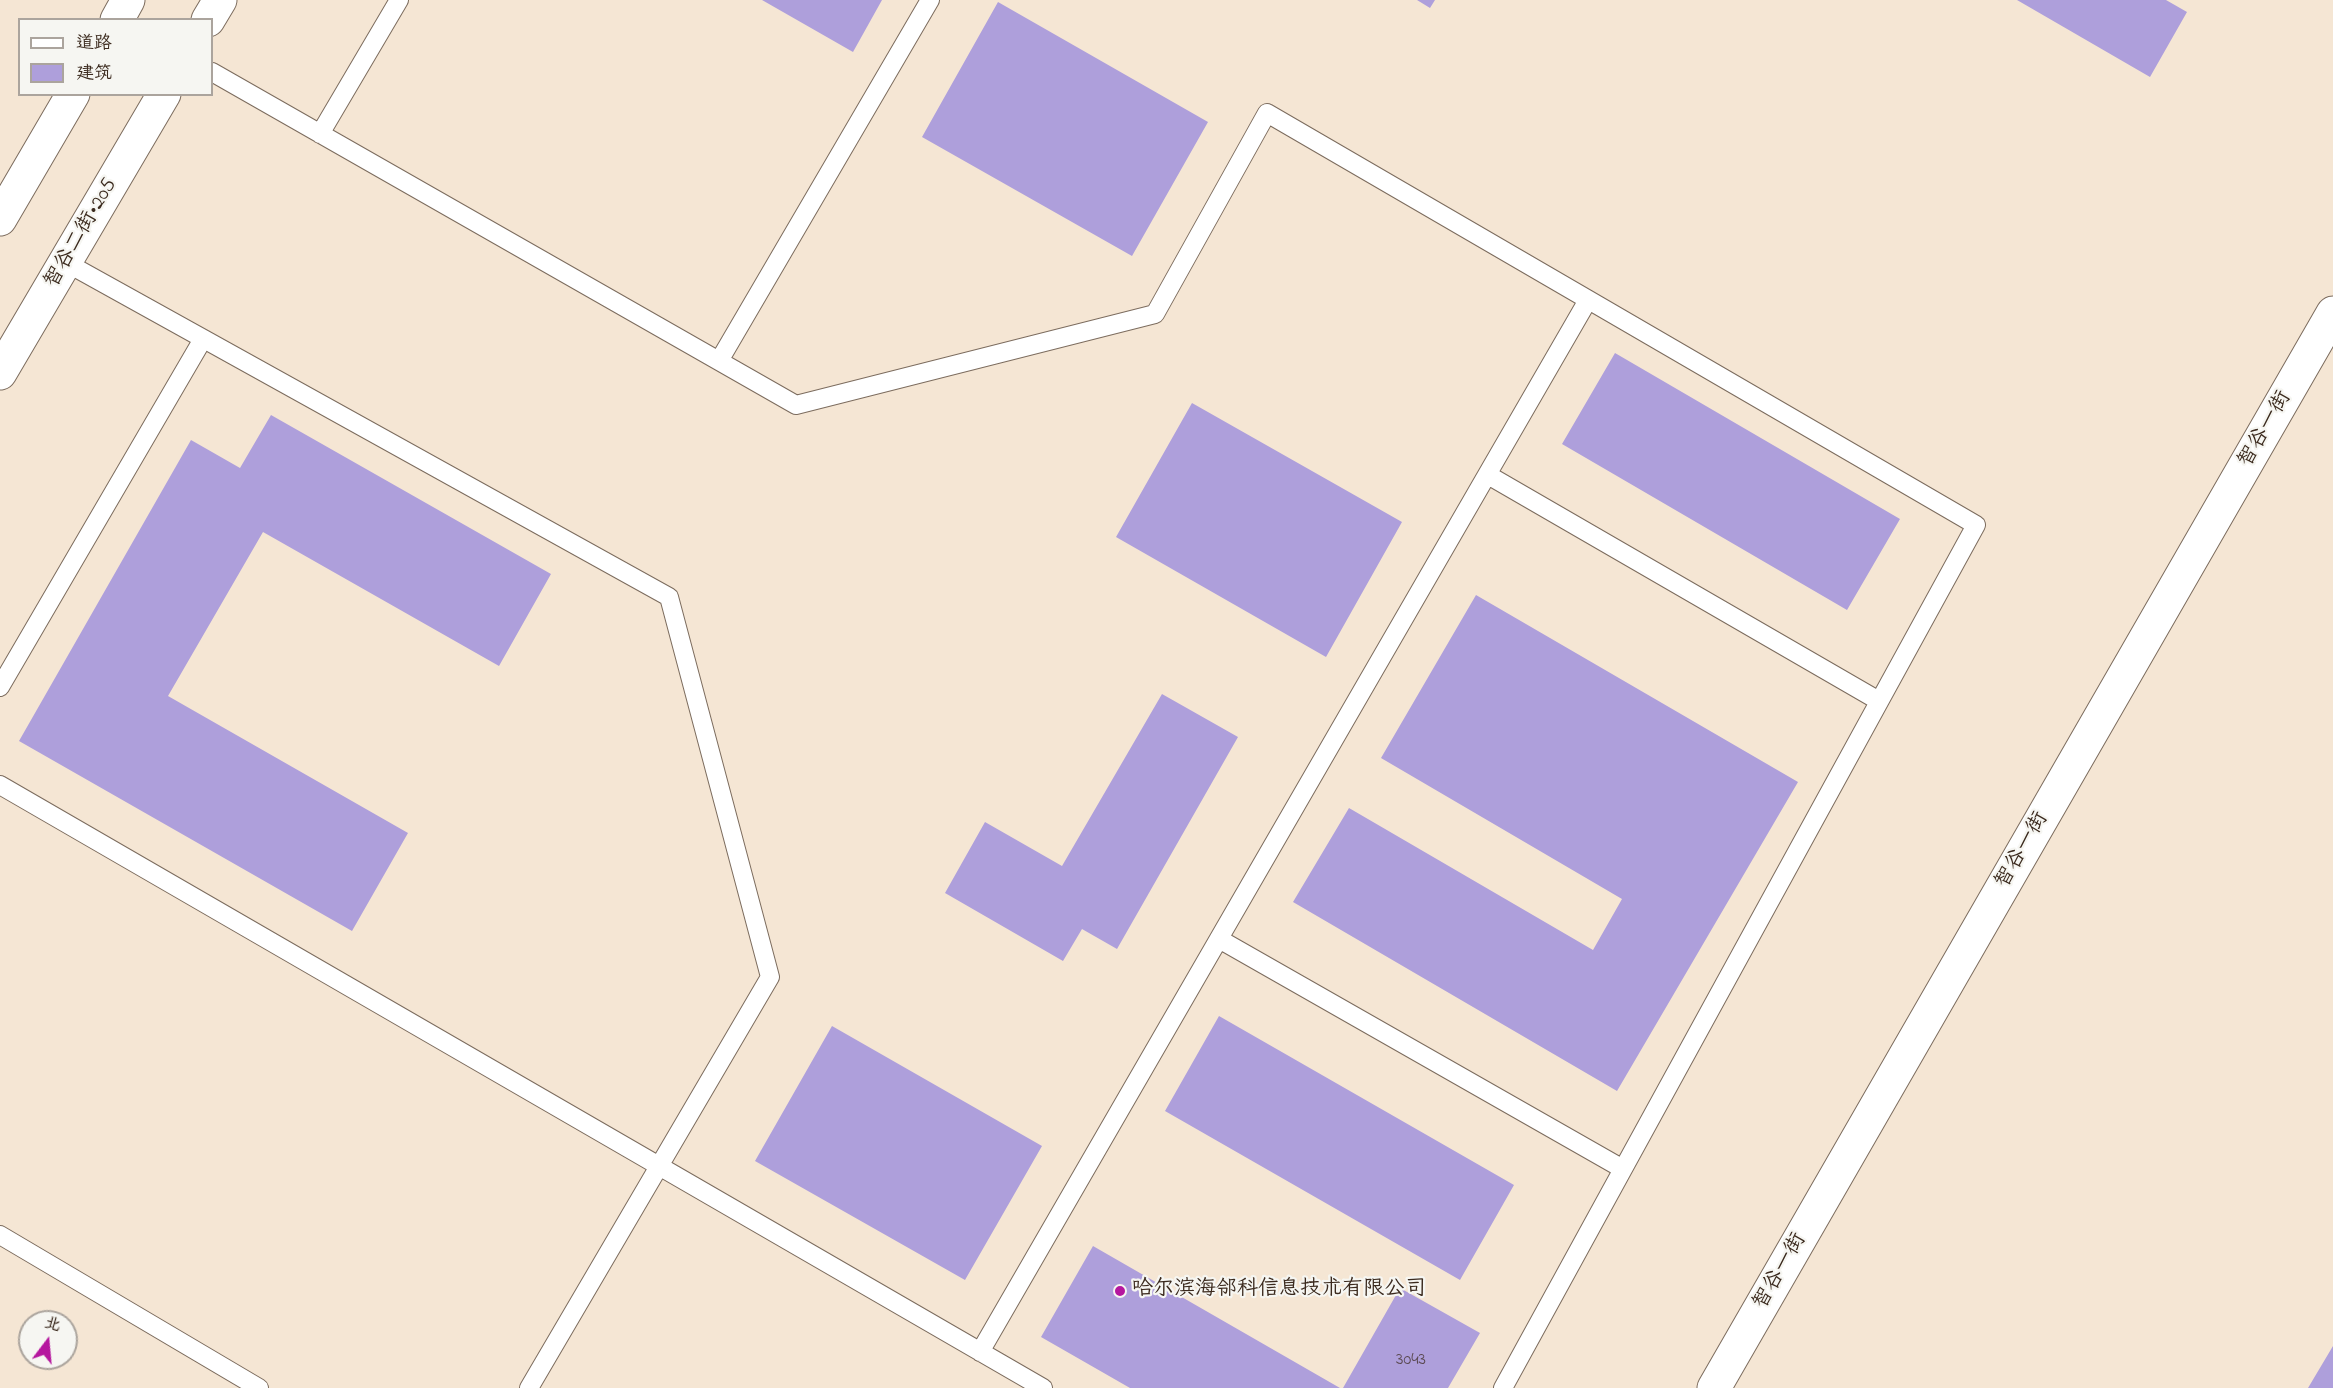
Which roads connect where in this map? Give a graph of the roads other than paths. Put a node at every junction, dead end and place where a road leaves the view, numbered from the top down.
1 (128, 0) edge
2 (220, 0) edge
3 (399, 0) edge
4 (930, 0) edge
5 (118, 18) edge
6 (209, 18) edge
7 (213, 73) edge
8 (72, 96) edge
9 (163, 96) edge
10 (320, 134) junction
11 (0, 219) edge
12 (65, 262) junction
13 (1588, 300) junction
14 (2333, 313) edge
15 (203, 339) junction
16 (719, 361) junction
17 (0, 373) edge
18 (1488, 475) junction
19 (0, 687) edge
20 (1879, 701) junction
21 (0, 785) edge
22 (1219, 939) junction
23 (658, 1167) junction
24 (1623, 1169) junction
25 (0, 1235) edge
26 (980, 1352) junction
27 (259, 1388) edge
28 (529, 1388) edge
29 (1043, 1388) edge
30 (1503, 1388) edge
31 (1714, 1388) edge

1 - 5 street
2 - 6 street
3 - 10 lane
4 - 16 lane
7 - 10 lane
8 - 11 street
9 - 12 street, 智谷二街•205
10 - 16 lane
12 - 15 lane
12 - 17 street, 智谷二街•205
13 - 16 lane
13 - 18 lane
13 - 20 lane
14 - 31 street, 智谷一街
15 - 19 lane
15 - 23 lane
18 - 20 lane
18 - 22 lane
20 - 24 lane
21 - 23 lane
22 - 24 lane
22 - 26 lane
23 - 26 lane
23 - 28 lane
24 - 30 lane
25 - 27 lane
26 - 29 lane

